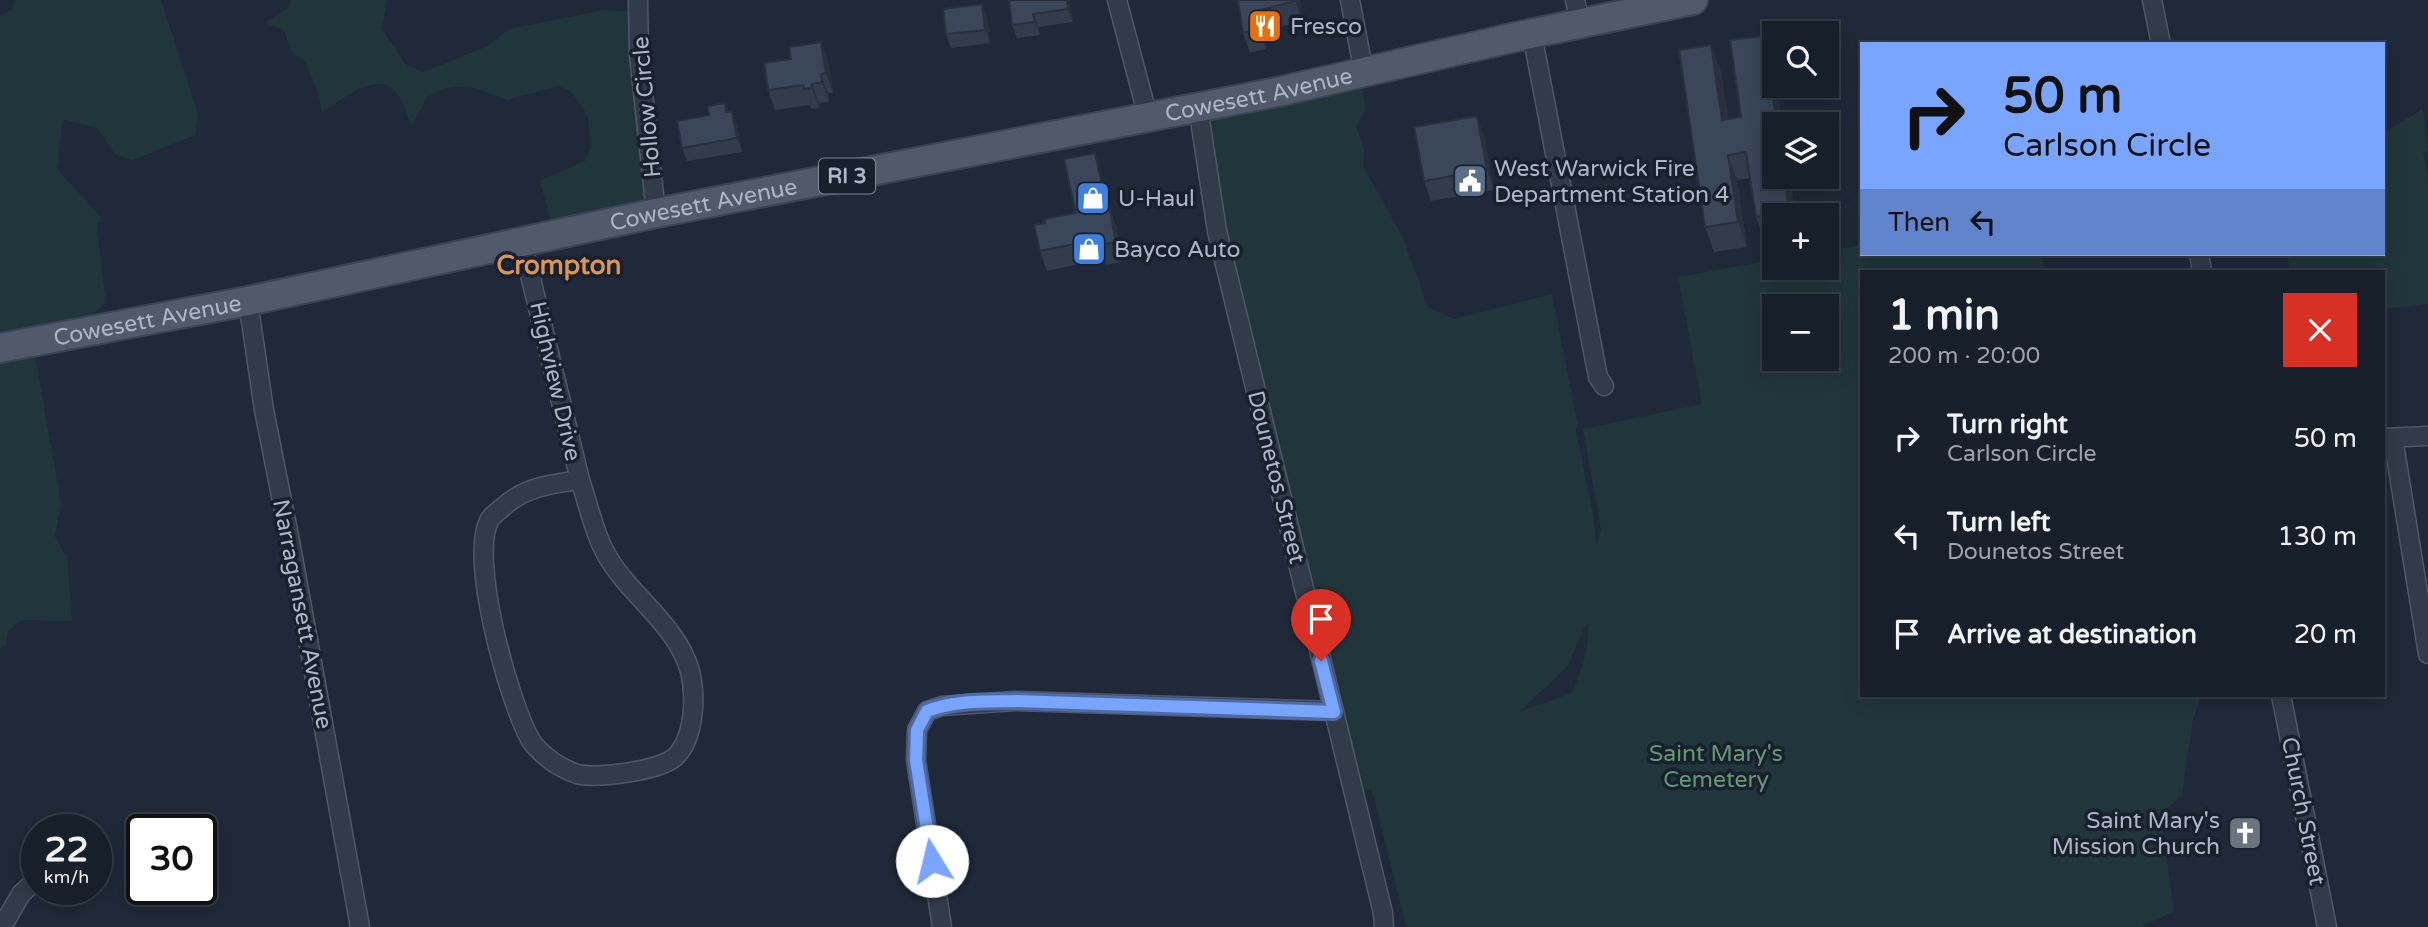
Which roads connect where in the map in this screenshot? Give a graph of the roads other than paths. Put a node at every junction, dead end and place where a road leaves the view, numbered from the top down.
1 (638, 0) edge
2 (1117, 0) edge
3 (1350, 0) edge
4 (1693, 0) edge
5 (2152, 0) edge
6 (1578, 12) edge
7 (1532, 34) junction
8 (2161, 42) edge
9 (1364, 73) junction
10 (1198, 107) junction
11 (1148, 117) junction
12 (656, 214) junction
13 (522, 242) junction
14 (248, 301) junction
15 (0, 348) edge
16 (1604, 386) dead end
17 (2428, 436) edge
18 (2388, 438) edge
19 (580, 480) junction
20 (2428, 654) edge
21 (2281, 697) edge
22 (1334, 712) junction
23 (21, 896) edge
24 (2, 927) edge
25 (360, 927) edge
26 (942, 927) edge
27 (1384, 927) edge
28 (2327, 927) edge

1 - 12 street, Hollow Circle
2 - 11 street
3 - 9 street
4 - 6 main road, Cowesett Avenue / RI 3
5 - 8 street
6 - 7 main road, Cowesett Avenue / RI 3
7 - 9 main road, Cowesett Avenue / RI 3
7 - 16 street
9 - 10 main road, Cowesett Avenue / RI 3
10 - 11 main road, Cowesett Avenue / RI 3
10 - 22 street, Dounetos Street
11 - 12 main road, Cowesett Avenue / RI 3
12 - 13 main road, Cowesett Avenue / RI 3
13 - 14 main road, Cowesett Avenue / RI 3
13 - 19 street, Highview Drive
14 - 15 main road, Cowesett Avenue / RI 3
14 - 25 street, Narragansett Avenue
17 - 18 street
18 - 20 street
19 - 19 street, Highview Drive
21 - 28 street, Church Street
22 - 26 street
22 - 27 street, Dounetos Street
23 - 24 street

